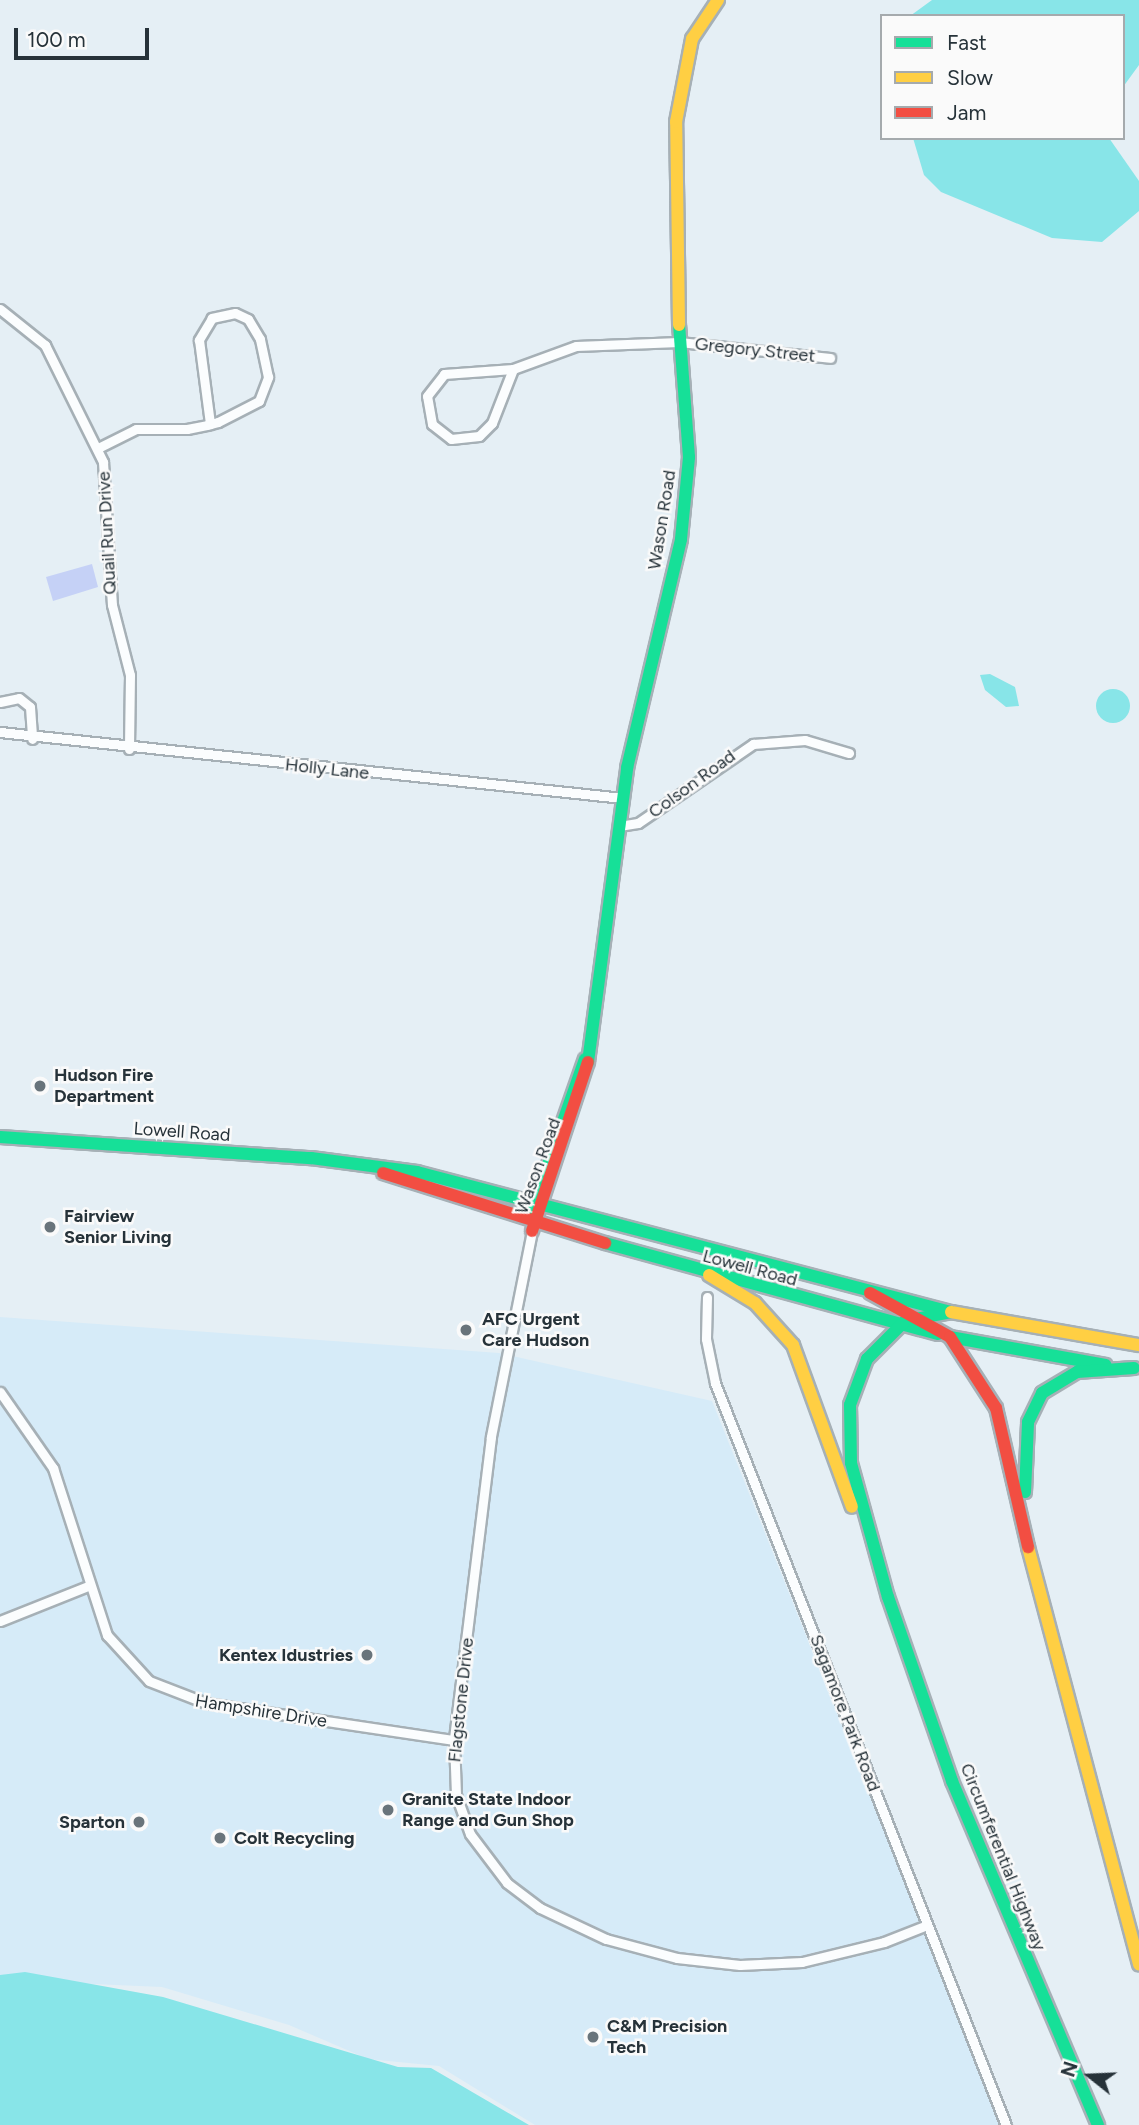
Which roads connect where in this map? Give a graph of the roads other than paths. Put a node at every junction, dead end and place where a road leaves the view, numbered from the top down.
1 (718, 0) edge
2 (0, 309) edge
3 (679, 342) junction
4 (830, 358) dead end
5 (513, 369) junction
6 (211, 424) junction
7 (98, 447) junction
8 (0, 702) edge
9 (0, 732) edge
10 (32, 739) junction
11 (129, 749) junction
12 (849, 753) dead end
13 (623, 798) junction
14 (619, 826) junction
15 (0, 1137) edge
16 (362, 1164) junction
17 (539, 1205) junction
18 (533, 1226) junction
19 (709, 1275) junction
20 (870, 1293) junction
21 (707, 1297) dead end
22 (951, 1312) junction
23 (919, 1315) junction
24 (900, 1324) junction
25 (950, 1337) junction
26 (1139, 1345) edge
27 (1136, 1368) edge
28 (0, 1392) edge
29 (1030, 1550) junction
30 (88, 1586) junction
31 (888, 1597) junction
32 (0, 1621) edge
33 (454, 1740) junction
34 (927, 1925) junction
35 (1139, 1964) edge
36 (1006, 2125) edge
37 (1098, 2125) edge

1 - 3 main road, Wason Road
2 - 7 street, Quail Run Drive
3 - 4 street, Gregory Street
3 - 5 street, Gregory Street
3 - 13 main road, Wason Road
5 - 5 street, Gregory Street
6 - 6 street
6 - 7 street
7 - 11 street, Quail Run Drive
8 - 10 street
9 - 10 street, Holly Lane
10 - 11 street, Holly Lane
11 - 13 street, Holly Lane
12 - 14 street, Colson Road
13 - 14 main road, Wason Road
14 - 17 main road, Wason Road
15 - 16 main road, Lowell Road
16 - 17 main road, Lowell Road
16 - 18 main road, Lowell Road
17 - 18 main road, Wason Road
17 - 20 main road, Lowell Road
18 - 19 main road, Lowell Road
18 - 33 street, Flagstone Drive
19 - 24 main road, Lowell Road
19 - 31 main road
20 - 22 main road, Lowell Road
20 - 23 main road
21 - 34 street, Sagamore Park Road
22 - 23 main road
22 - 26 main road, Lowell Road
23 - 24 main road
23 - 25 main road
24 - 25 main road, Lowell Road
24 - 31 main road
25 - 27 main road, Lowell Road
25 - 29 main road
27 - 29 main road
28 - 30 street, Hampshire Drive
29 - 35 main road
30 - 32 street
30 - 33 street, Hampshire Drive
31 - 37 main road, Circumferential Highway
33 - 34 street, Flagstone Drive
34 - 36 street, Sagamore Park Road

